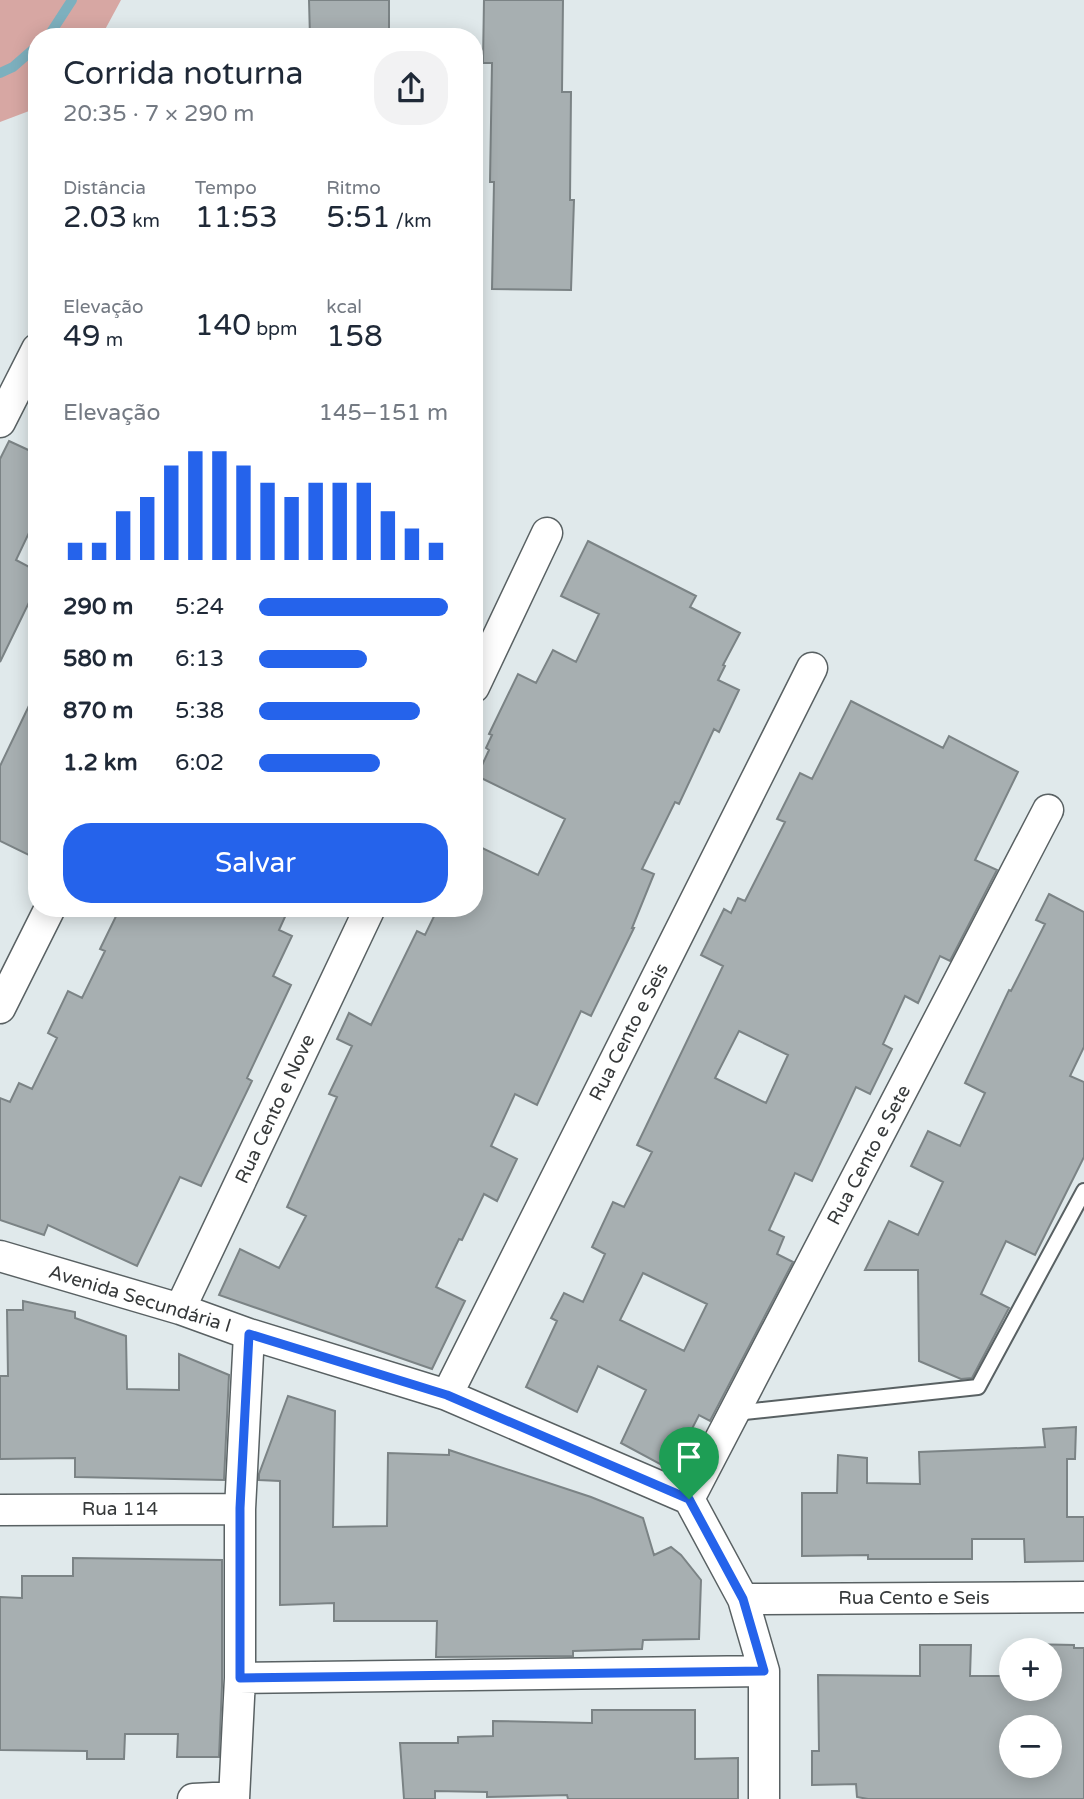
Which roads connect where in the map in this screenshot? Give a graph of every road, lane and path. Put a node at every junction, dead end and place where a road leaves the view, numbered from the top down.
1 (28, 367) edge
2 (0, 422) edge
3 (547, 534) dead end
4 (812, 668) dead end
5 (483, 669) edge
6 (1048, 810) dead end
7 (46, 917) edge
8 (366, 917) edge
9 (0, 1008) edge
10 (1084, 1191) edge
11 (0, 1256) edge
12 (180, 1309) junction
13 (249, 1334) junction
14 (447, 1395) junction
15 (734, 1413) junction
16 (689, 1499) junction
17 (240, 1508) junction
18 (0, 1510) edge
19 (1084, 1597) edge
20 (743, 1599) junction
21 (764, 1671) junction
22 (240, 1678) junction
23 (234, 1798) edge
24 (193, 1799) edge
25 (764, 1799) edge

1 - 2 street
3 - 5 street
4 - 14 street, Rua Cento e Seis
6 - 15 street, Rua Cento e Sete
7 - 9 street
8 - 12 street, Rua Cento e Nove
10 - 15 lane
11 - 12 street, Avenida Secundária I
12 - 13 street, Avenida Secundária I
13 - 14 street, Avenida Secundária I
13 - 17 street
14 - 16 street, Avenida Secundária I
15 - 16 street, Rua Cento e Sete
16 - 20 street
17 - 18 street, Rua 114
17 - 22 street
19 - 20 street, Rua Cento e Seis
20 - 21 street
21 - 22 street
21 - 25 street
22 - 23 street
23 - 24 street

